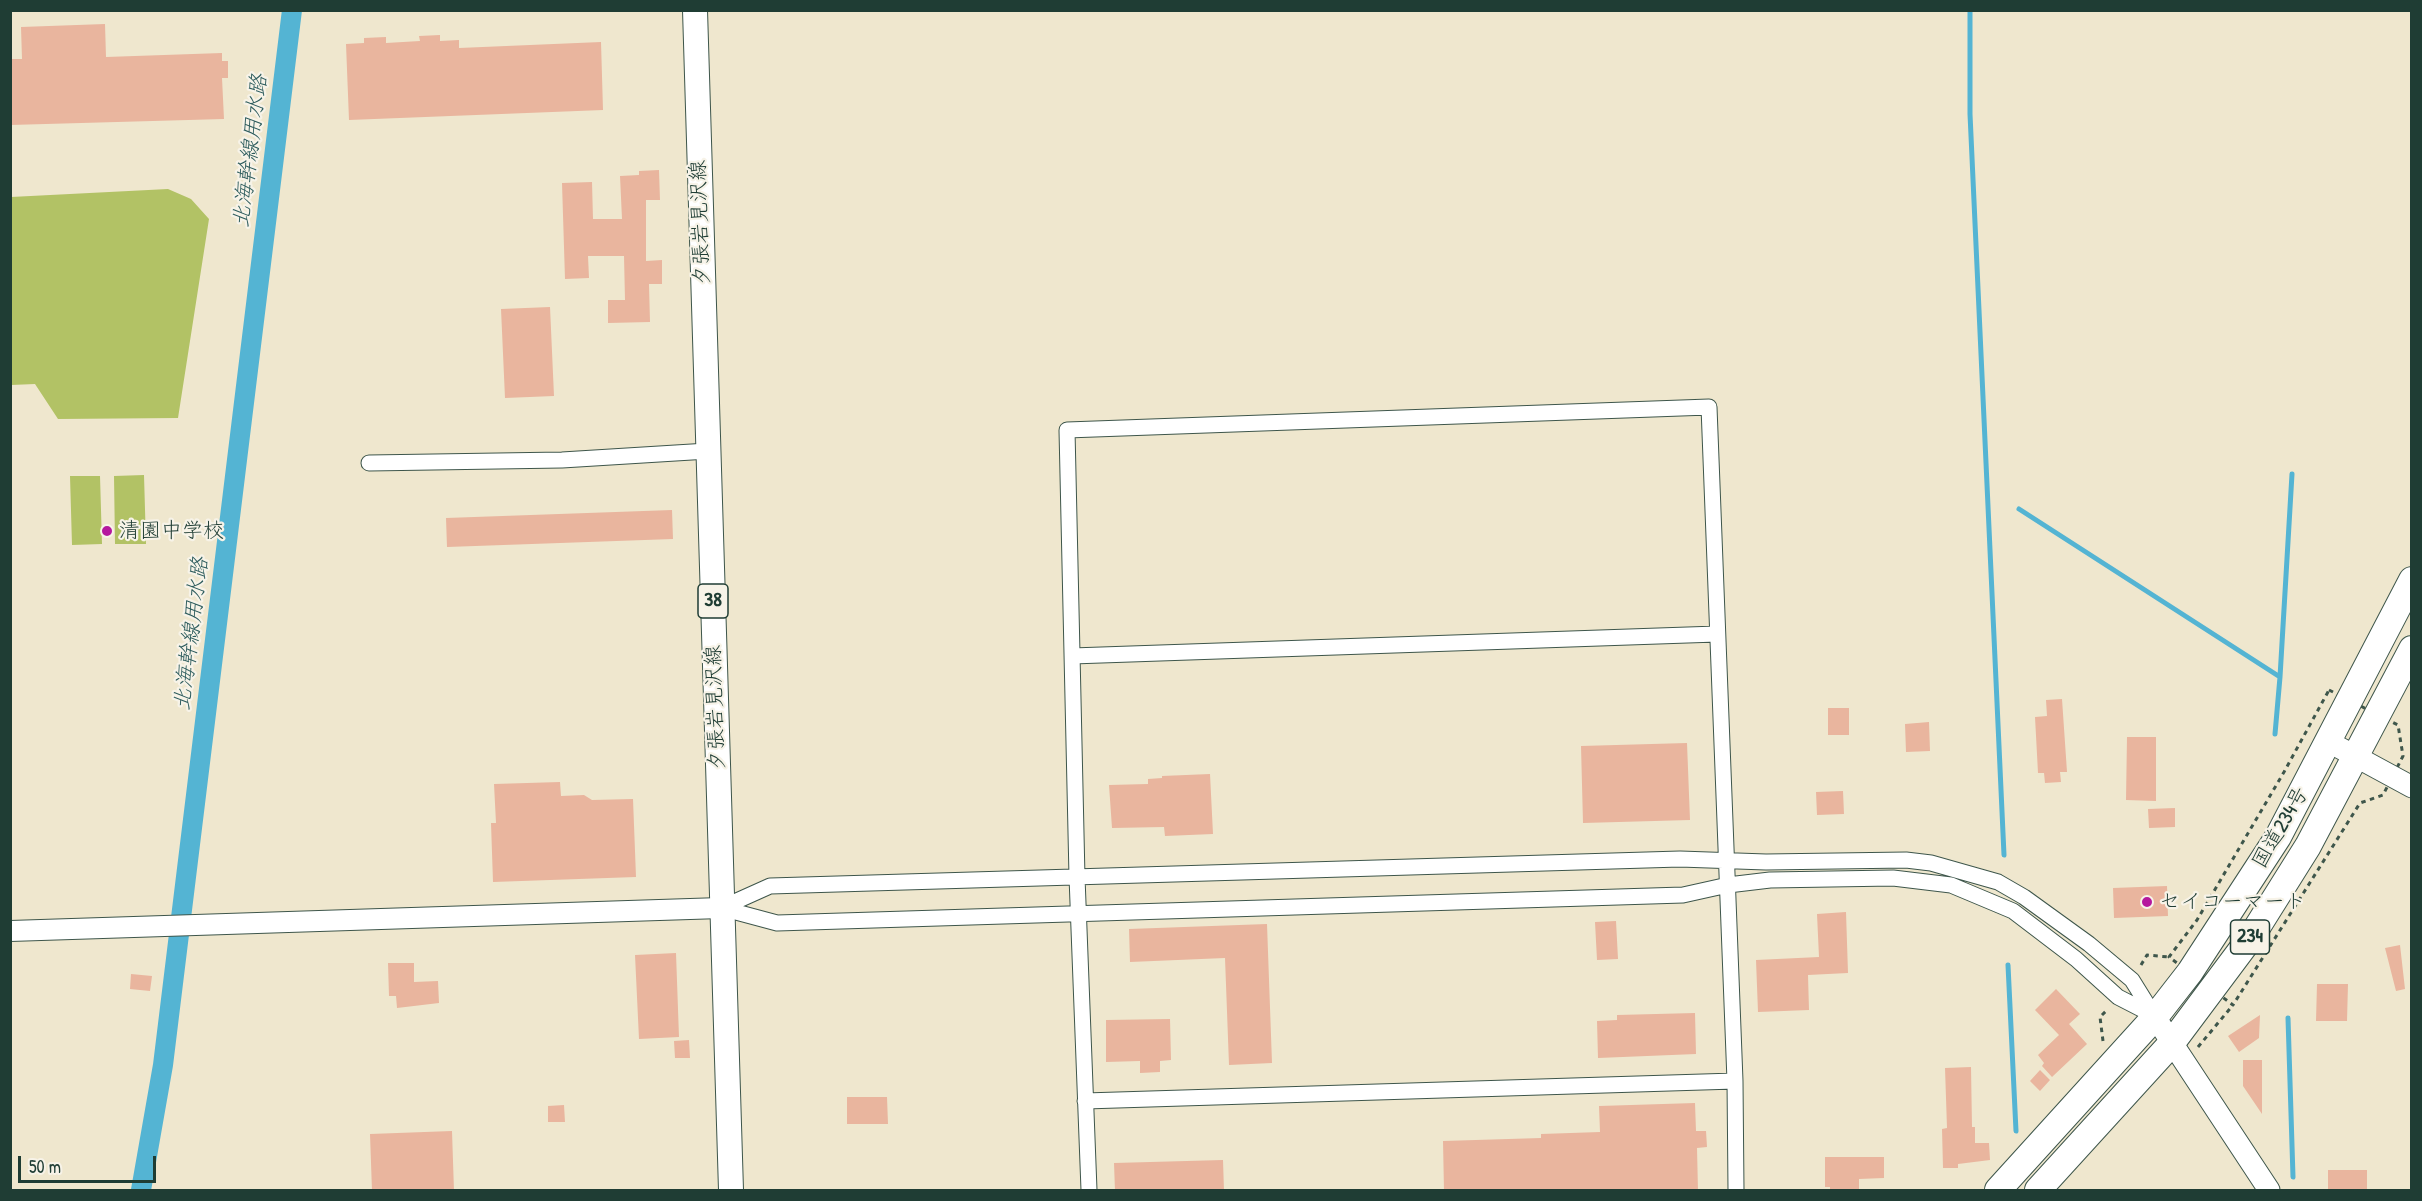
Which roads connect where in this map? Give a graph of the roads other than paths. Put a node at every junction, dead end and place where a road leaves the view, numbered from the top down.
1 (695, 10) edge
2 (708, 451) junction
3 (369, 463) dead end
4 (2412, 580) edge
5 (1717, 634) junction
6 (2412, 649) edge
7 (1072, 656) junction
8 (2329, 742) junction
9 (2356, 757) junction
10 (2412, 787) edge
11 (1726, 861) junction
12 (1077, 877) junction
13 (1728, 885) junction
14 (722, 908) junction
15 (1079, 914) junction
16 (10, 931) edge
17 (2155, 1017) junction
18 (2171, 1044) junction
19 (1735, 1081) junction
20 (1085, 1101) junction
21 (731, 1191) edge
22 (1089, 1191) edge
23 (1736, 1191) edge
24 (1998, 1191) edge
25 (2038, 1191) edge
26 (2269, 1191) edge

1 - 2 main road, 夕張岩見沢線 / 38
2 - 3 street
2 - 14 main road, 夕張岩見沢線 / 38
4 - 8 highway, 国道234号 / 234
5 - 7 street
5 - 7 street
5 - 11 street
6 - 9 highway, 国道234号 / 234
7 - 12 street
8 - 9 main road
8 - 17 highway, 国道234号 / 234
9 - 10 main road
9 - 18 highway, 国道234号 / 234
11 - 12 street
11 - 13 street
11 - 17 street
12 - 14 street
12 - 15 street
13 - 15 street
13 - 17 street
13 - 19 street
14 - 15 street
14 - 16 street
14 - 21 main road, 夕張岩見沢線 / 38
15 - 20 street
17 - 18 main road
17 - 24 highway, 国道234号 / 234
18 - 25 highway, 国道234号 / 234
18 - 26 main road
19 - 20 street
19 - 23 street
20 - 22 street

